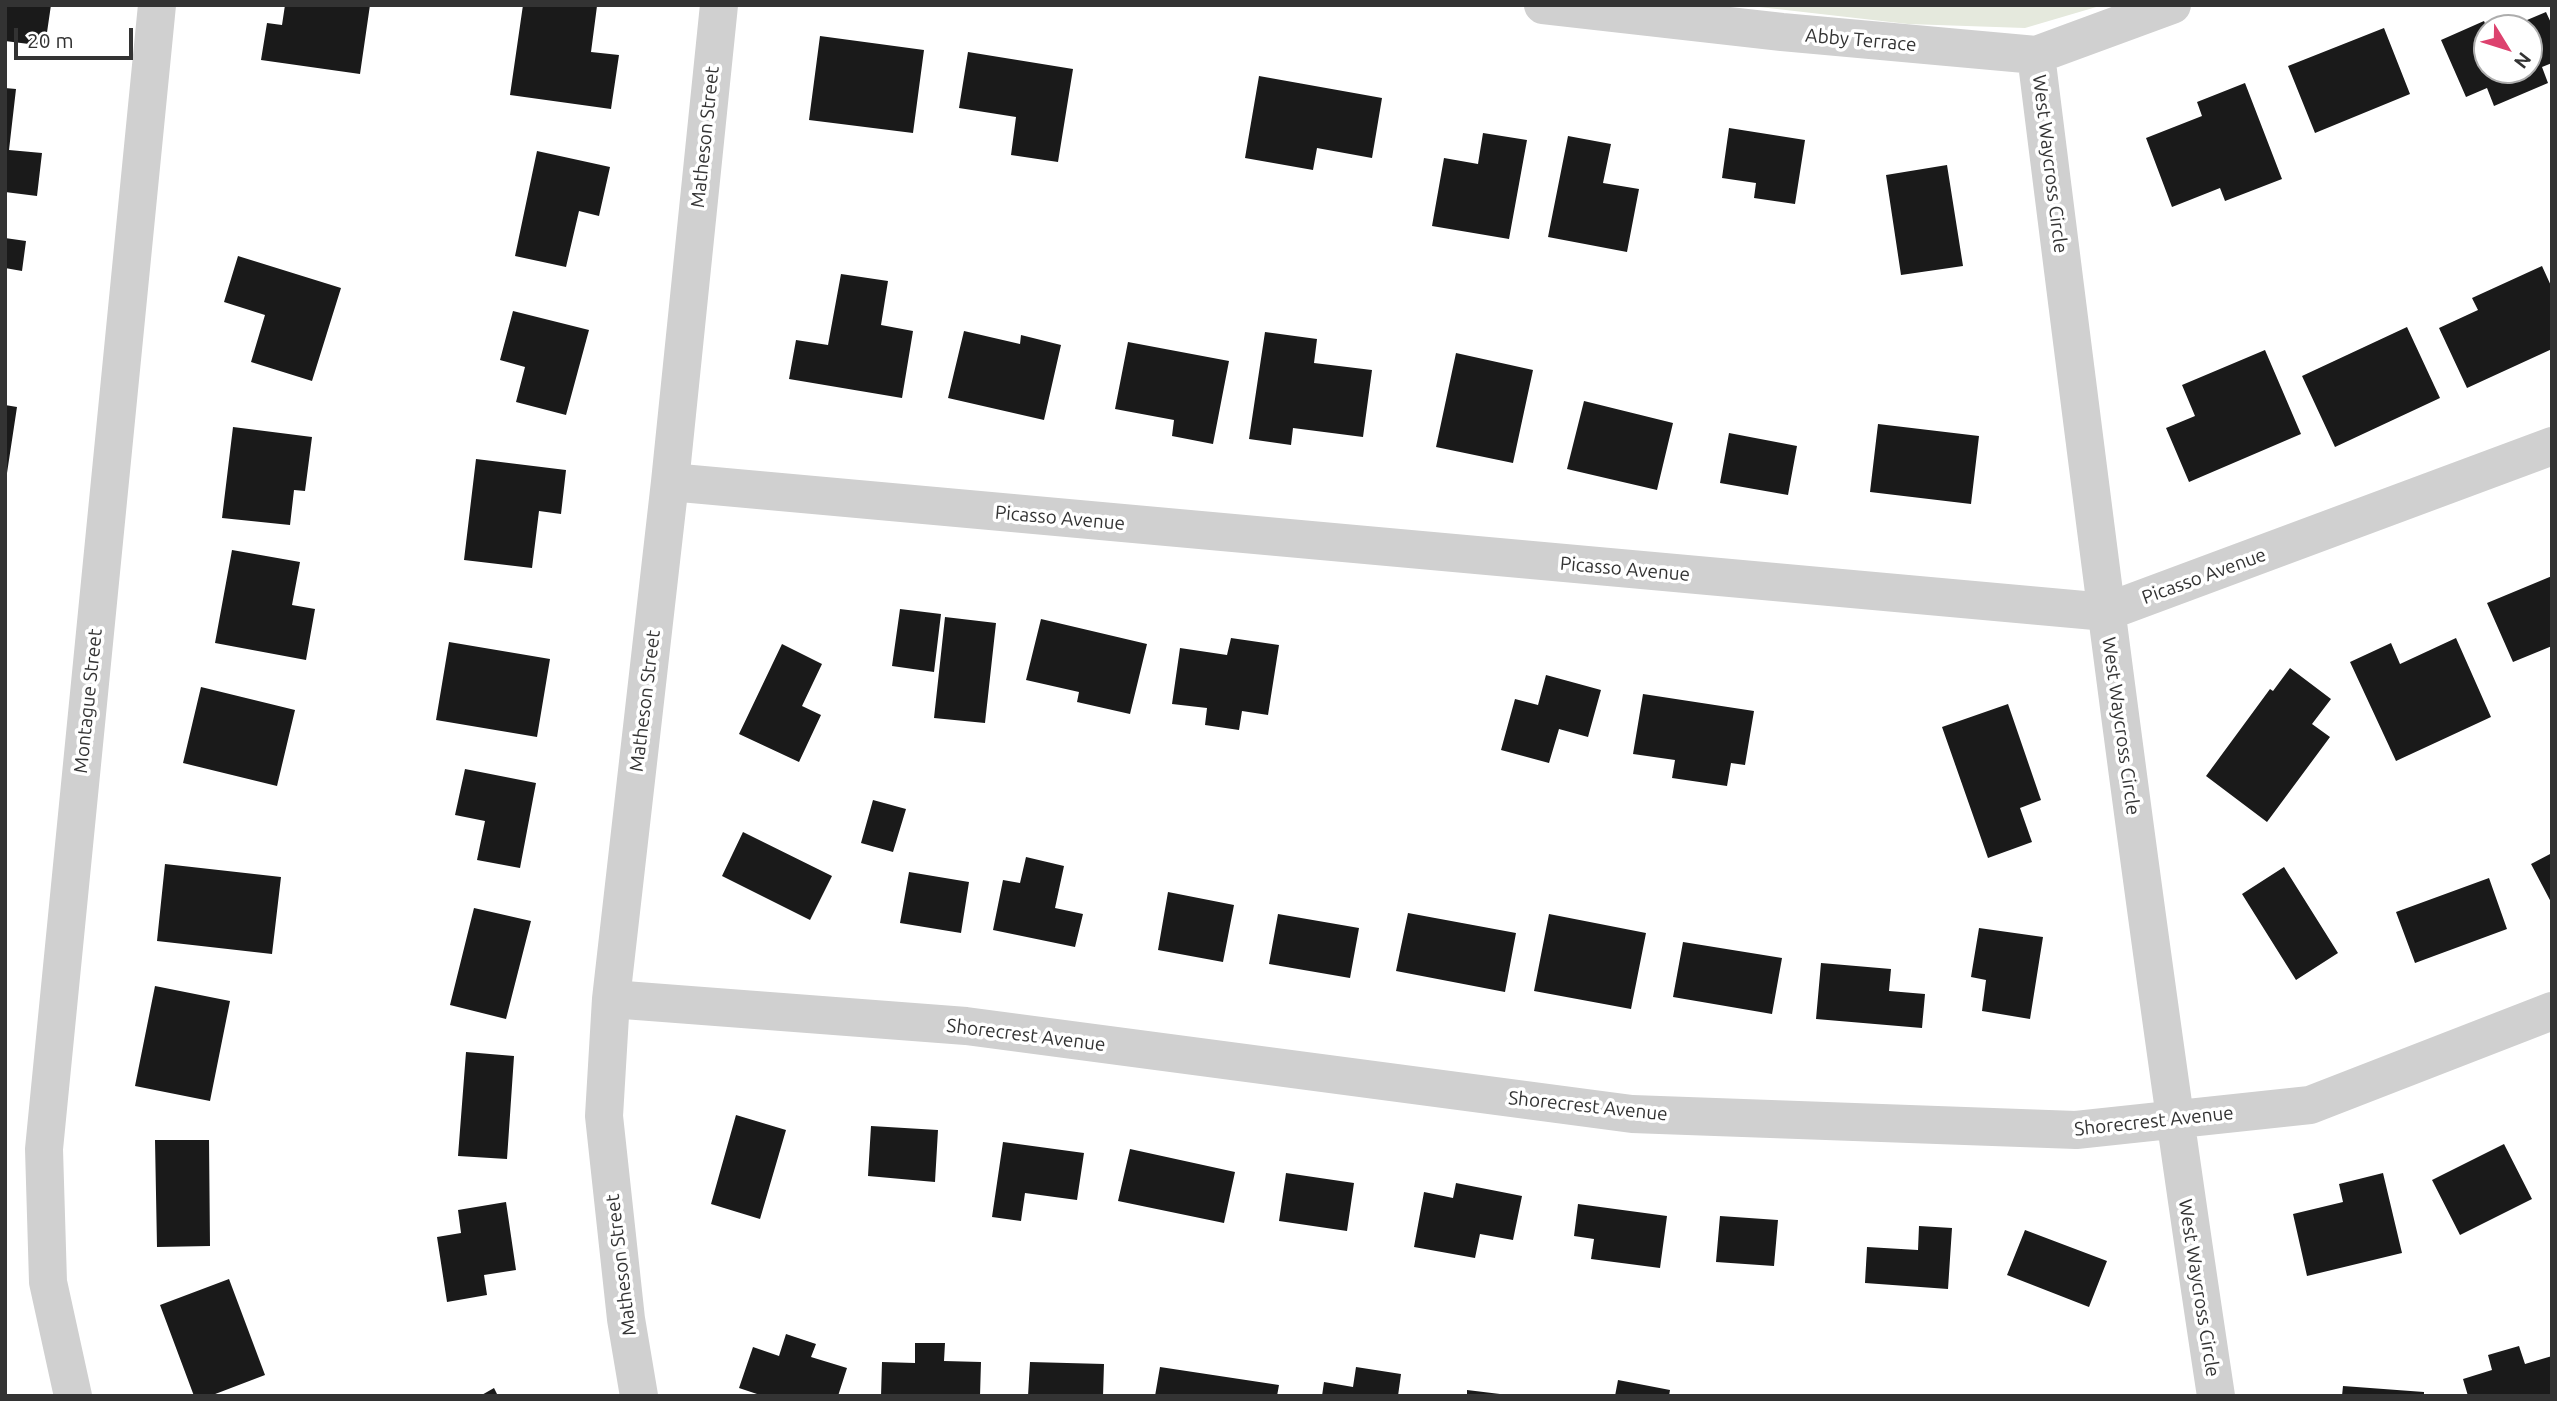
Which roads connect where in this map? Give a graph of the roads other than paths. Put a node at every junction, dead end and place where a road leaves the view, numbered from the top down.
1 (157, 5) edge
2 (719, 5) edge
3 (1543, 5) edge
4 (2172, 5) edge
5 (2036, 55) junction
6 (2552, 446) edge
7 (670, 482) junction
8 (2106, 612) junction
9 (611, 999) junction
10 (2552, 1011) edge
11 (2174, 1120) junction
12 (73, 1396) edge
13 (639, 1396) edge
14 (2216, 1396) edge

1 - 12 street, Montague Street
2 - 7 street, Matheson Street
3 - 5 street, Abby Terrace
4 - 5 street, Abby Terrace
5 - 8 street, West Waycross Circle
6 - 8 street, Picasso Avenue
7 - 8 street, Picasso Avenue
7 - 9 street, Matheson Street
8 - 11 street, West Waycross Circle
9 - 11 street, Shorecrest Avenue
9 - 13 street, Matheson Street
10 - 11 street, Shorecrest Avenue
11 - 14 street, West Waycross Circle

